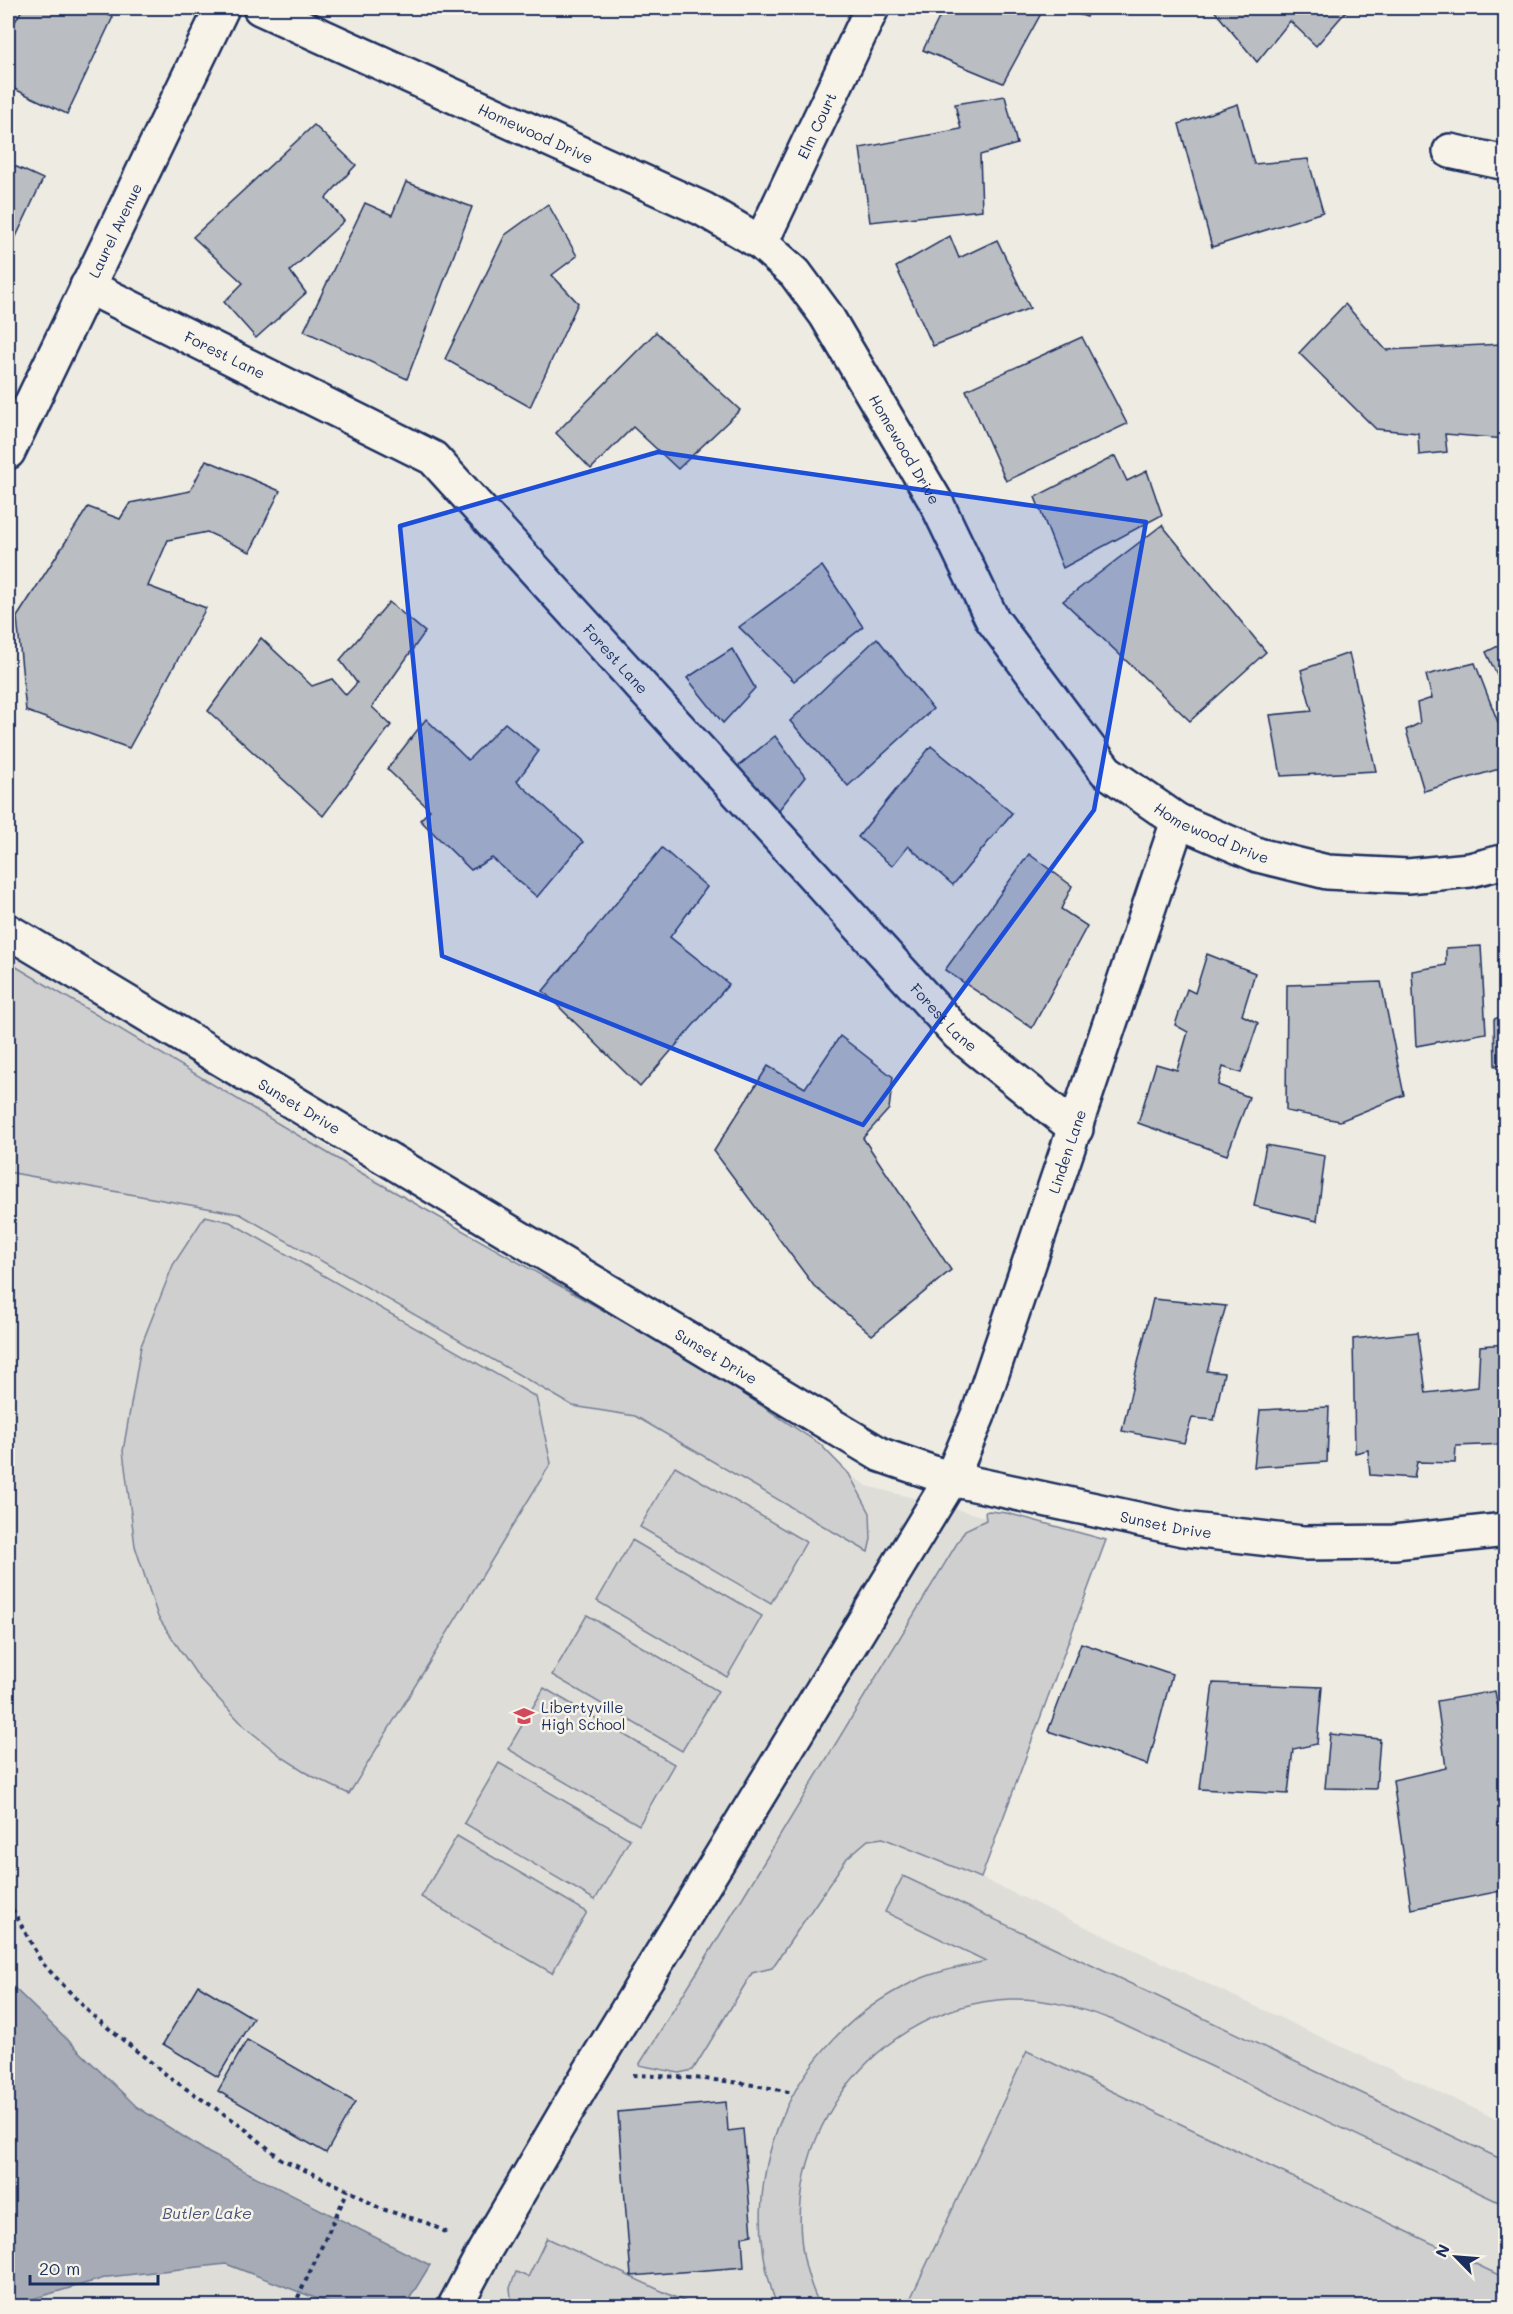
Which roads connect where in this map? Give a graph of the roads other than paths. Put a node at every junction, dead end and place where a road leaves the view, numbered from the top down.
1 (222, 8) edge
2 (260, 8) edge
3 (872, 8) edge
4 (1450, 151) dead end
5 (1506, 163) edge
6 (761, 243) junction
7 (87, 286) junction
8 (8, 452) edge
9 (1178, 821) junction
10 (1506, 861) edge
11 (8, 931) edge
12 (1076, 1129) junction
13 (951, 1479) junction
14 (1506, 1530) edge
15 (455, 2307) edge

1 - 7 street, Laurel Avenue
2 - 6 street, Homewood Drive
3 - 6 street, Elm Court
4 - 5 street
6 - 9 street, Homewood Drive
7 - 8 street, Laurel Avenue
7 - 12 street, Forest Lane
9 - 10 street, Homewood Drive
9 - 12 street, Linden Lane
11 - 13 street, Sunset Drive
12 - 13 street, Linden Lane
13 - 14 street, Sunset Drive
13 - 15 street, Linden Lane

